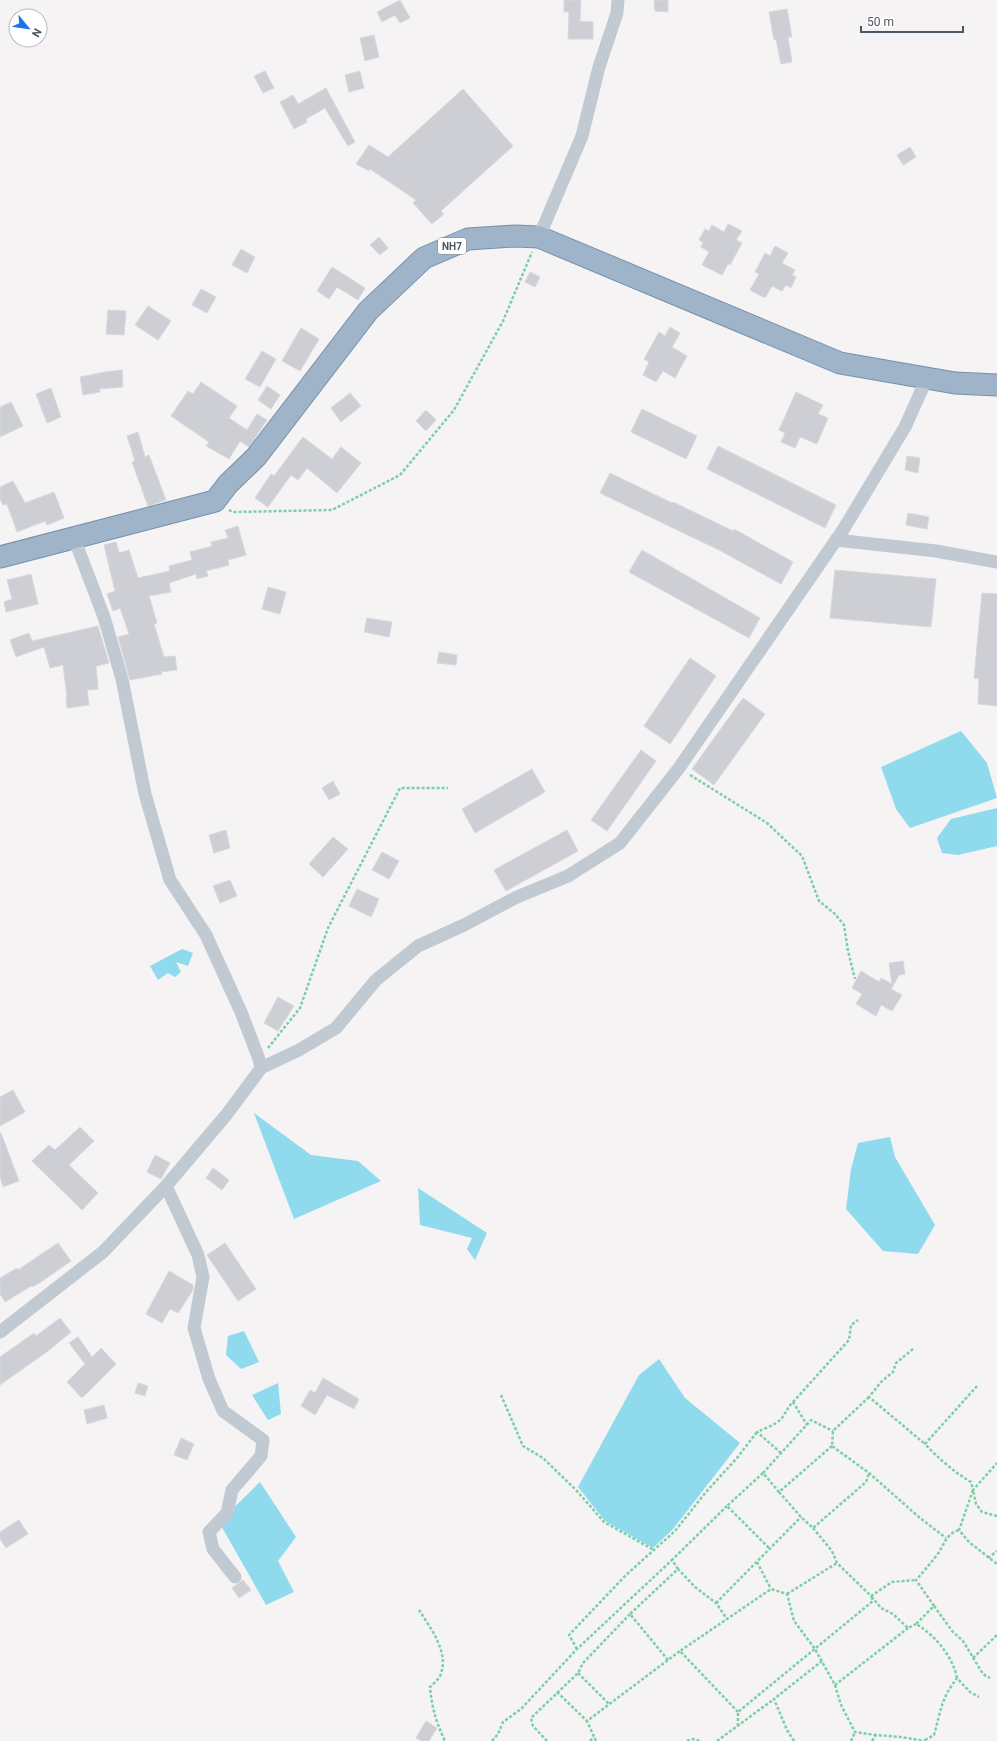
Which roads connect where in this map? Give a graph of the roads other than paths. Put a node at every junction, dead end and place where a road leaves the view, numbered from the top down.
1 (618, 0) edge
2 (539, 237) junction
3 (926, 378) junction
4 (997, 385) edge
5 (74, 538) junction
6 (836, 540) junction
7 (0, 557) edge
8 (997, 562) edge
9 (260, 1064) junction
10 (166, 1186) junction
11 (0, 1332) edge
12 (235, 1577) dead end

1 - 2 street
2 - 3 highway, NH7
2 - 5 highway, NH7
3 - 4 highway, NH7
3 - 6 street
5 - 7 highway
5 - 9 street
6 - 8 street
6 - 9 street
9 - 10 street
10 - 11 street
10 - 12 street

